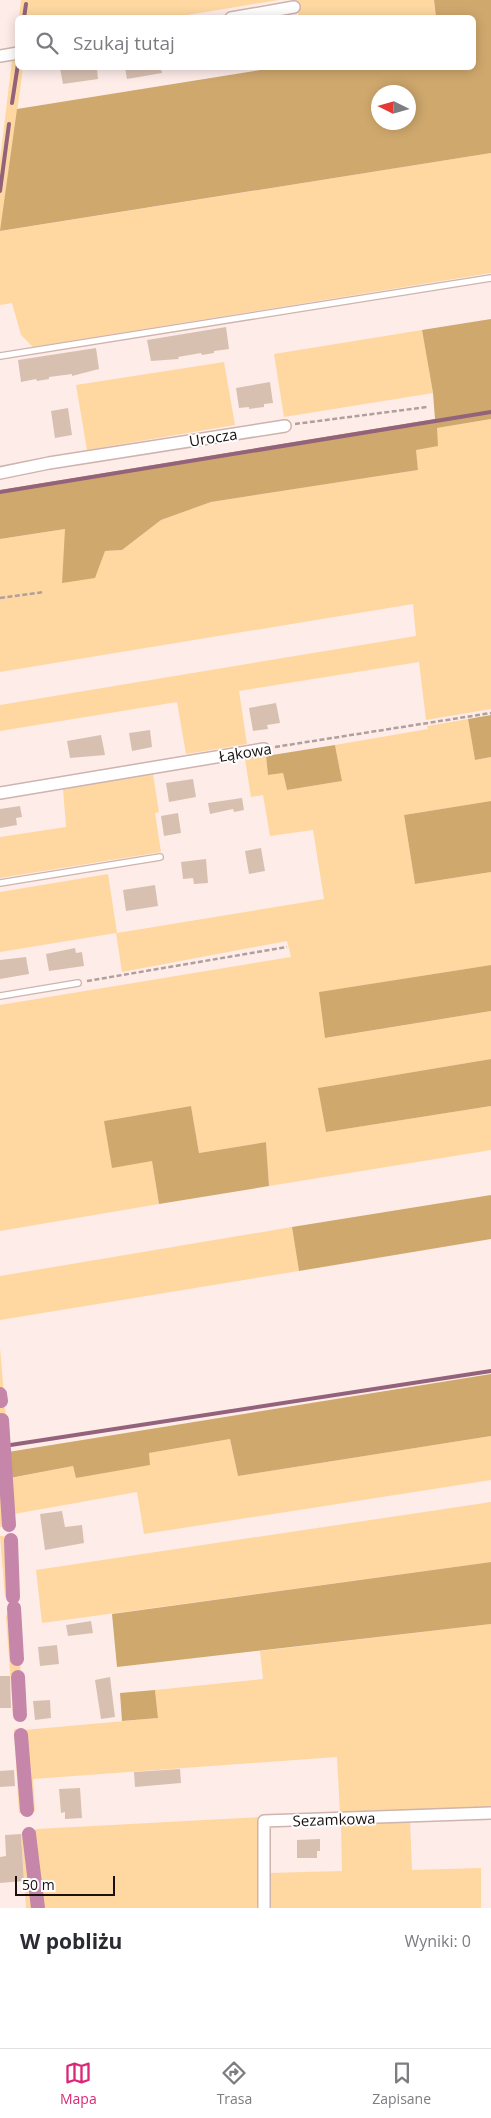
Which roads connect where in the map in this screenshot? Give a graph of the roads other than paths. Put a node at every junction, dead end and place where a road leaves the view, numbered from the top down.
1 (294, 7) dead end
2 (247, 15) edge
3 (15, 54) edge
4 (0, 56) edge
5 (491, 278) edge
6 (0, 356) edge
7 (285, 426) road end
8 (0, 474) edge
9 (264, 749) road end
10 (0, 793) edge
11 (160, 857) dead end
12 (0, 883) edge
13 (78, 983) road end
14 (0, 996) edge
15 (491, 1813) edge
16 (264, 1908) edge

1 - 2 street
3 - 4 street
5 - 6 lane
7 - 8 street, Urocza
9 - 10 street, Łąkowa
11 - 12 lane
13 - 14 lane
15 - 16 street, Sezamkowa

